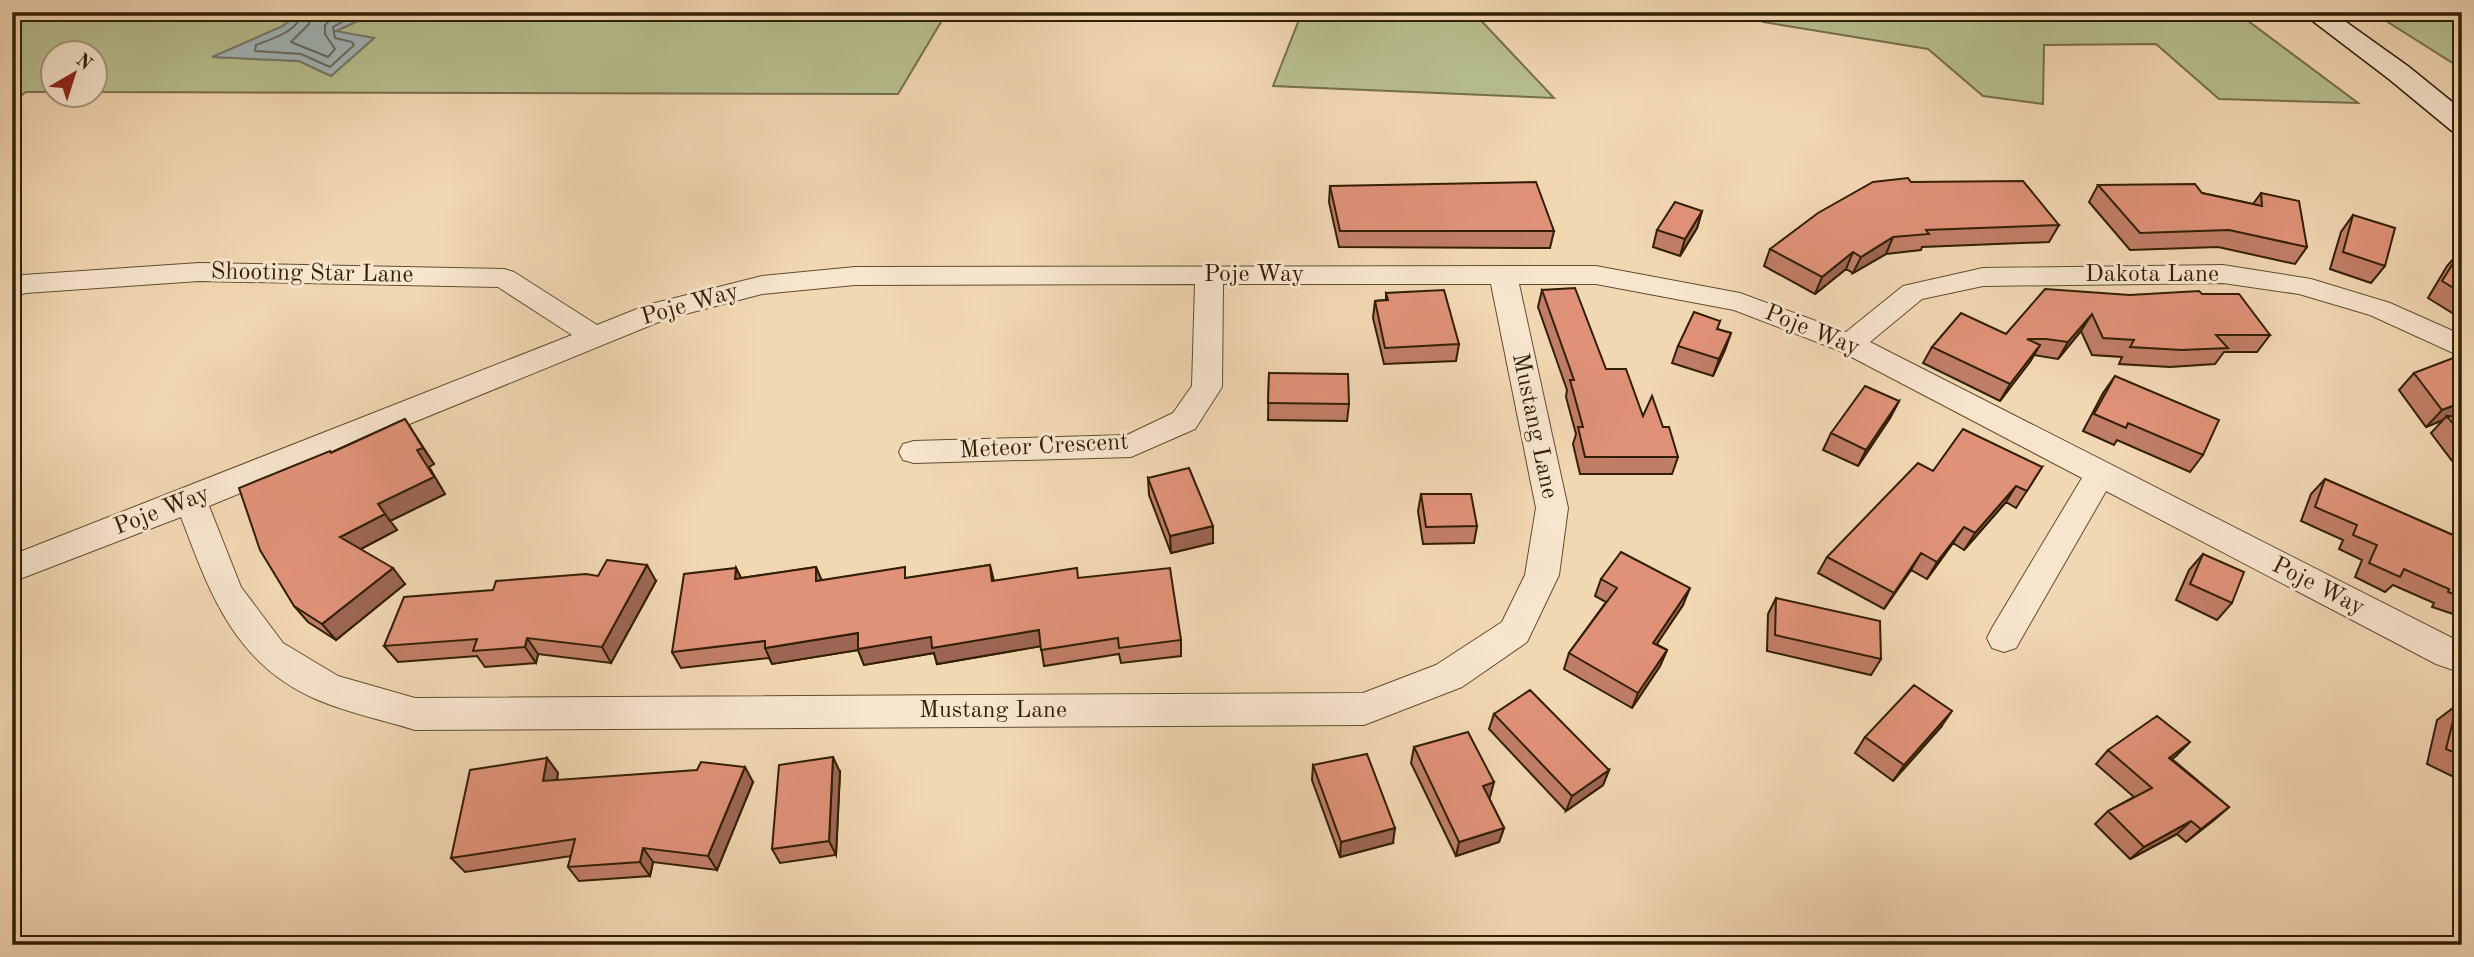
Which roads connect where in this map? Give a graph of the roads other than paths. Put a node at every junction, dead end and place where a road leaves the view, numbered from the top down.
1 (2314, 12) edge
2 (2462, 125) edge
3 (1209, 275) junction
4 (1503, 275) junction
5 (12, 288) edge
6 (595, 337) junction
7 (1850, 344) junction
8 (2462, 347) edge
9 (914, 452) dead end
10 (2100, 474) junction
11 (191, 500) junction
12 (12, 569) edge
13 (2004, 638) dead end
14 (2462, 658) edge

1 - 2 main road
3 - 4 street, Poje Way
3 - 6 street, Poje Way
3 - 9 street, Meteor Crescent
4 - 7 street, Poje Way
4 - 11 street, Mustang Lane
5 - 6 street, Shooting Star Lane
6 - 11 street, Poje Way
7 - 8 street, Dakota Lane
7 - 10 street, Poje Way
10 - 13 street
10 - 14 street, Poje Way
11 - 12 street, Poje Way

